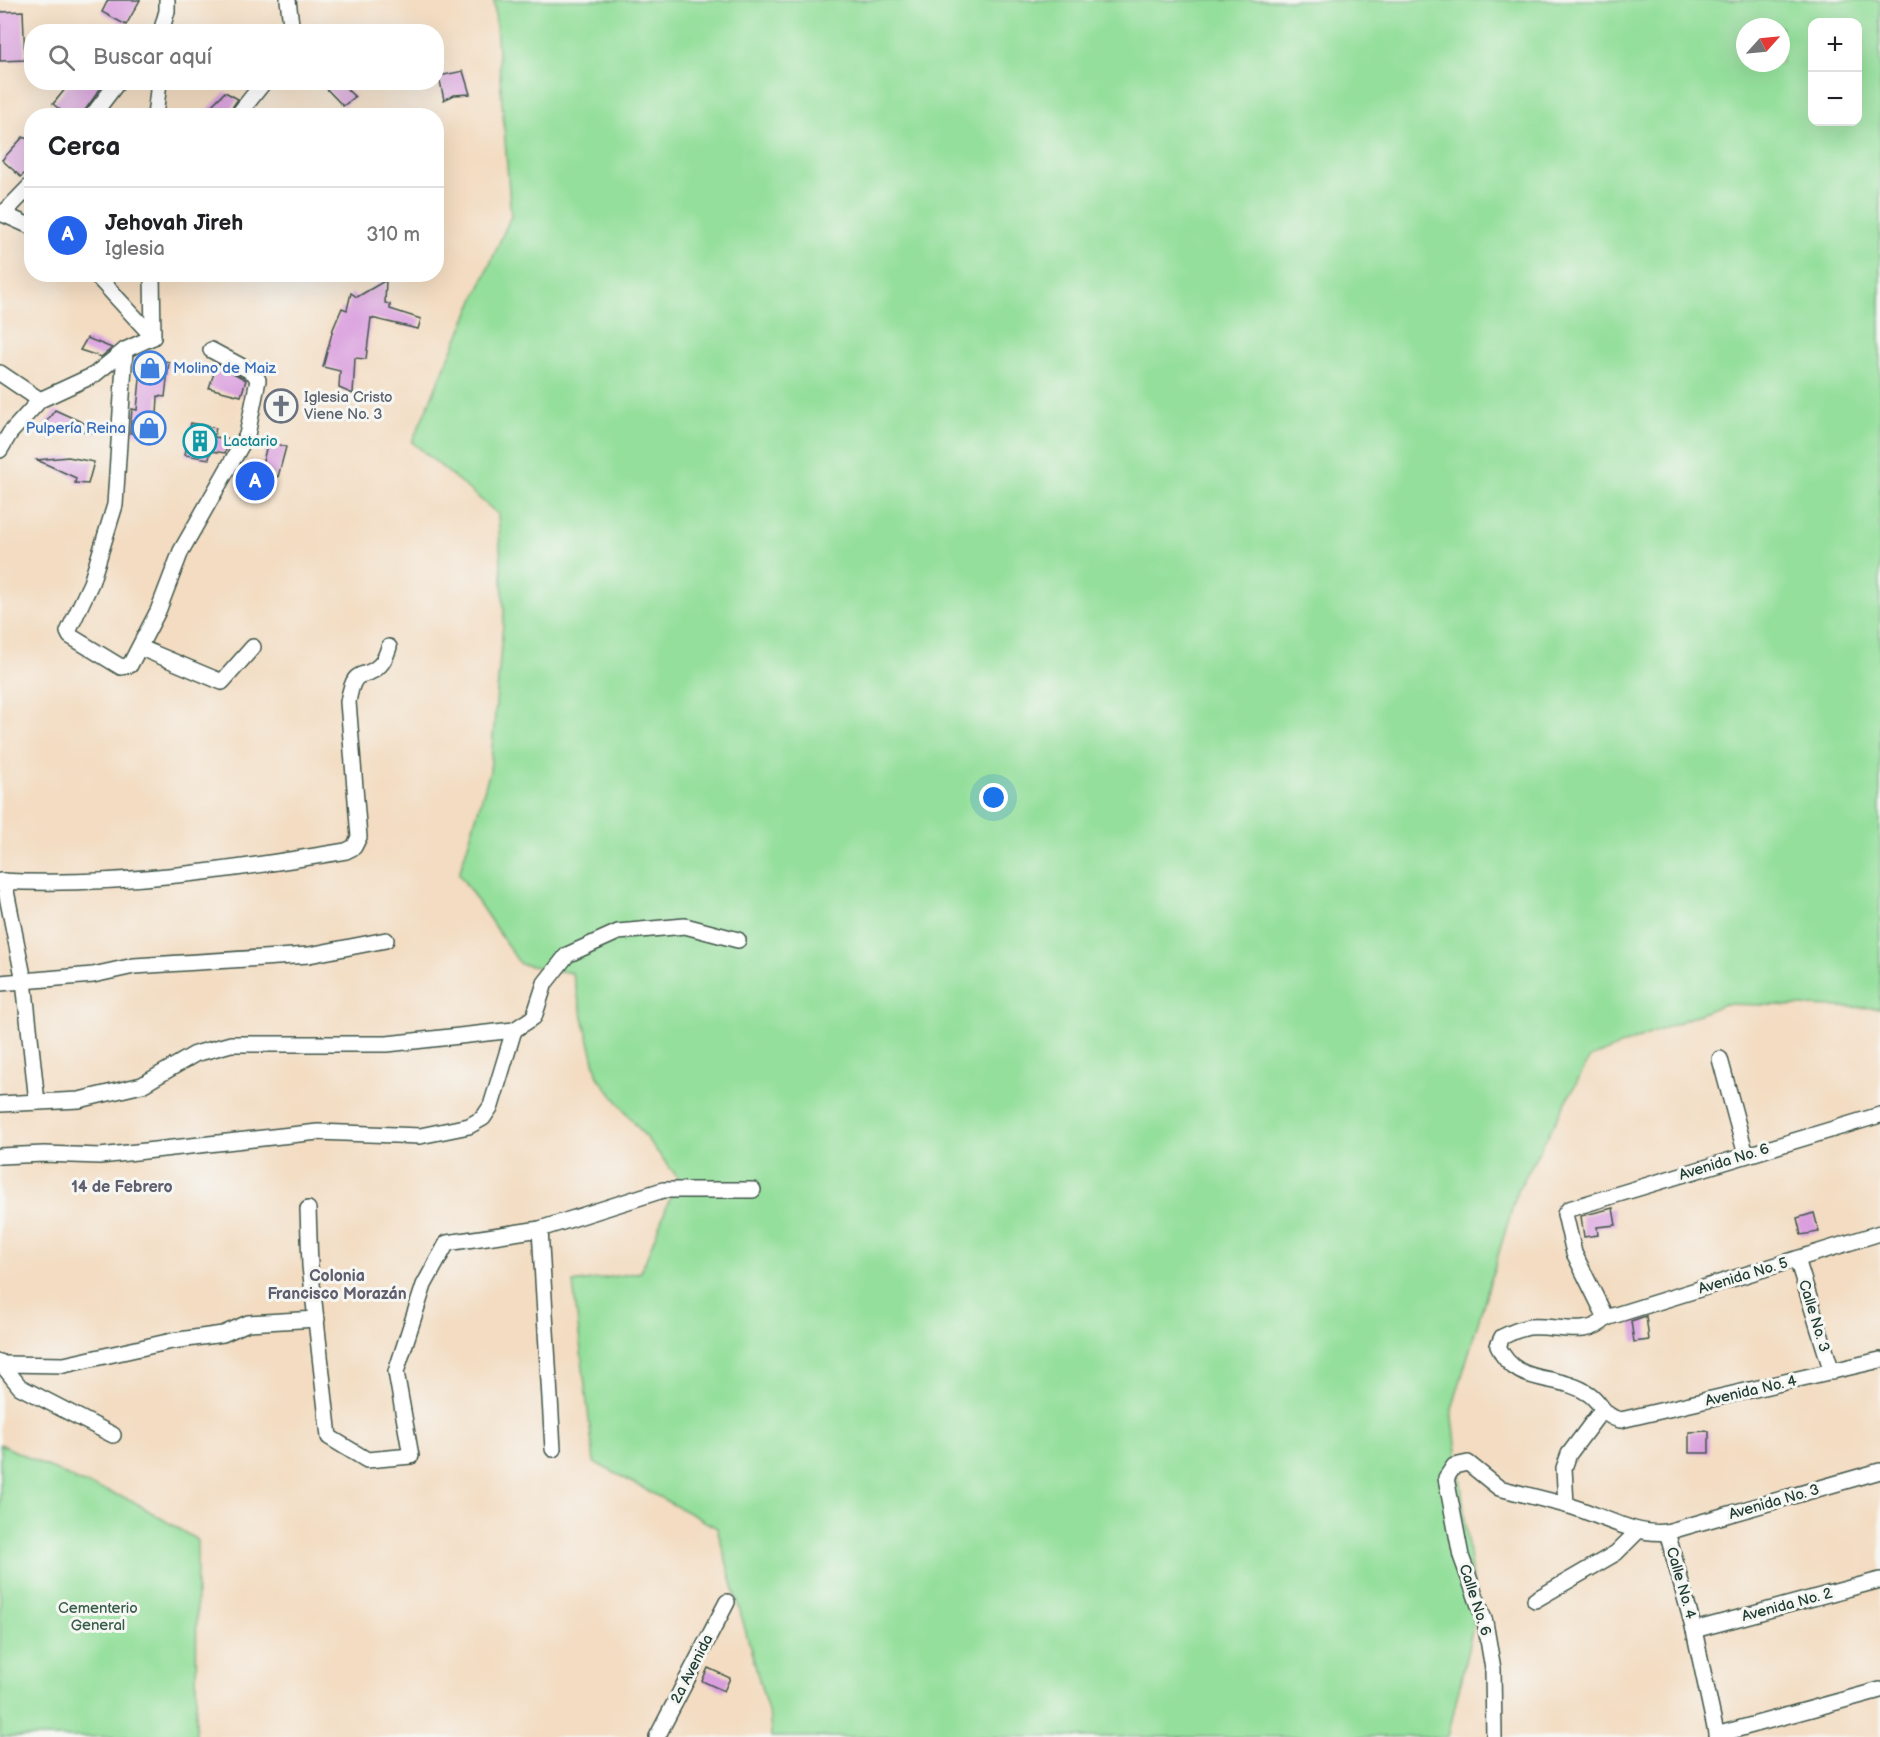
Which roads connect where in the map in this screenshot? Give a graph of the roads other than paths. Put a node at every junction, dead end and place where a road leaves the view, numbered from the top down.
1 (167, 0) edge
2 (288, 0) edge
3 (163, 24) edge
4 (291, 24) edge
5 (112, 90) edge
6 (158, 90) edge
7 (258, 90) edge
8 (98, 108) edge
9 (156, 108) edge
10 (243, 108) edge
11 (24, 192) edge
12 (2, 213) edge
13 (24, 223) edge
14 (102, 282) edge
15 (152, 282) edge
16 (153, 337) junction
17 (125, 350) junction
18 (211, 350) dead end
19 (0, 373) edge
20 (40, 400) junction
21 (0, 450) edge
22 (253, 647) dead end
23 (389, 647) dead end
24 (141, 648) junction
25 (2, 881) edge
26 (386, 940) dead end
27 (738, 940) dead end
28 (24, 981) junction
29 (0, 983) edge
30 (514, 1030) junction
31 (1720, 1059) dead end
32 (37, 1102) junction
33 (0, 1104) edge
34 (1880, 1115) edge
35 (1746, 1155) junction
36 (0, 1156) edge
37 (753, 1190) dead end
38 (308, 1209) dead end
39 (540, 1229) junction
40 (1880, 1233) edge
41 (1797, 1259) junction
42 (1606, 1318) junction
43 (317, 1319) junction
44 (1880, 1360) edge
45 (2, 1363) edge
46 (1832, 1372) junction
47 (1602, 1410) junction
48 (113, 1435) dead end
49 (553, 1449) dead end
50 (1880, 1472) edge
51 (1566, 1505) junction
52 (1637, 1532) junction
53 (1667, 1532) junction
54 (1880, 1580) edge
55 (1534, 1600) dead end
56 (727, 1602) dead end
57 (1694, 1630) junction
58 (1880, 1690) edge
59 (1716, 1736) edge
60 (657, 1737) edge
61 (1494, 1737) edge

1 - 3 street
2 - 4 street
5 - 8 street
6 - 9 street
7 - 10 street
11 - 12 street
12 - 13 street
14 - 16 street
15 - 16 street
16 - 17 street
17 - 20 street
17 - 24 street
18 - 24 street
19 - 20 street
20 - 21 street
22 - 24 street
23 - 25 street
25 - 28 street
26 - 28 street
27 - 30 street
28 - 29 street
28 - 32 street
30 - 32 street
30 - 36 street
31 - 35 street
32 - 33 street
34 - 35 street, Avenida No. 6
35 - 42 street, Avenida No. 6
37 - 39 street
38 - 43 street
39 - 43 street
39 - 49 street
40 - 41 street, Avenida No. 5
41 - 42 street, Avenida No. 5
41 - 46 street, Calle No. 3
42 - 47 street
43 - 45 street
44 - 46 street, Avenida No. 4
45 - 48 street
46 - 47 street, Avenida No. 4
47 - 51 street
50 - 53 street, Avenida No. 3
51 - 52 street, Calle No. 4
51 - 61 street, Calle No. 6
52 - 53 street, Calle No. 4
52 - 55 street
53 - 57 street, Calle No. 4
54 - 57 street, Avenida No. 2
56 - 60 street, 2a Avenida
57 - 59 street, Calle No. 4
58 - 59 street

